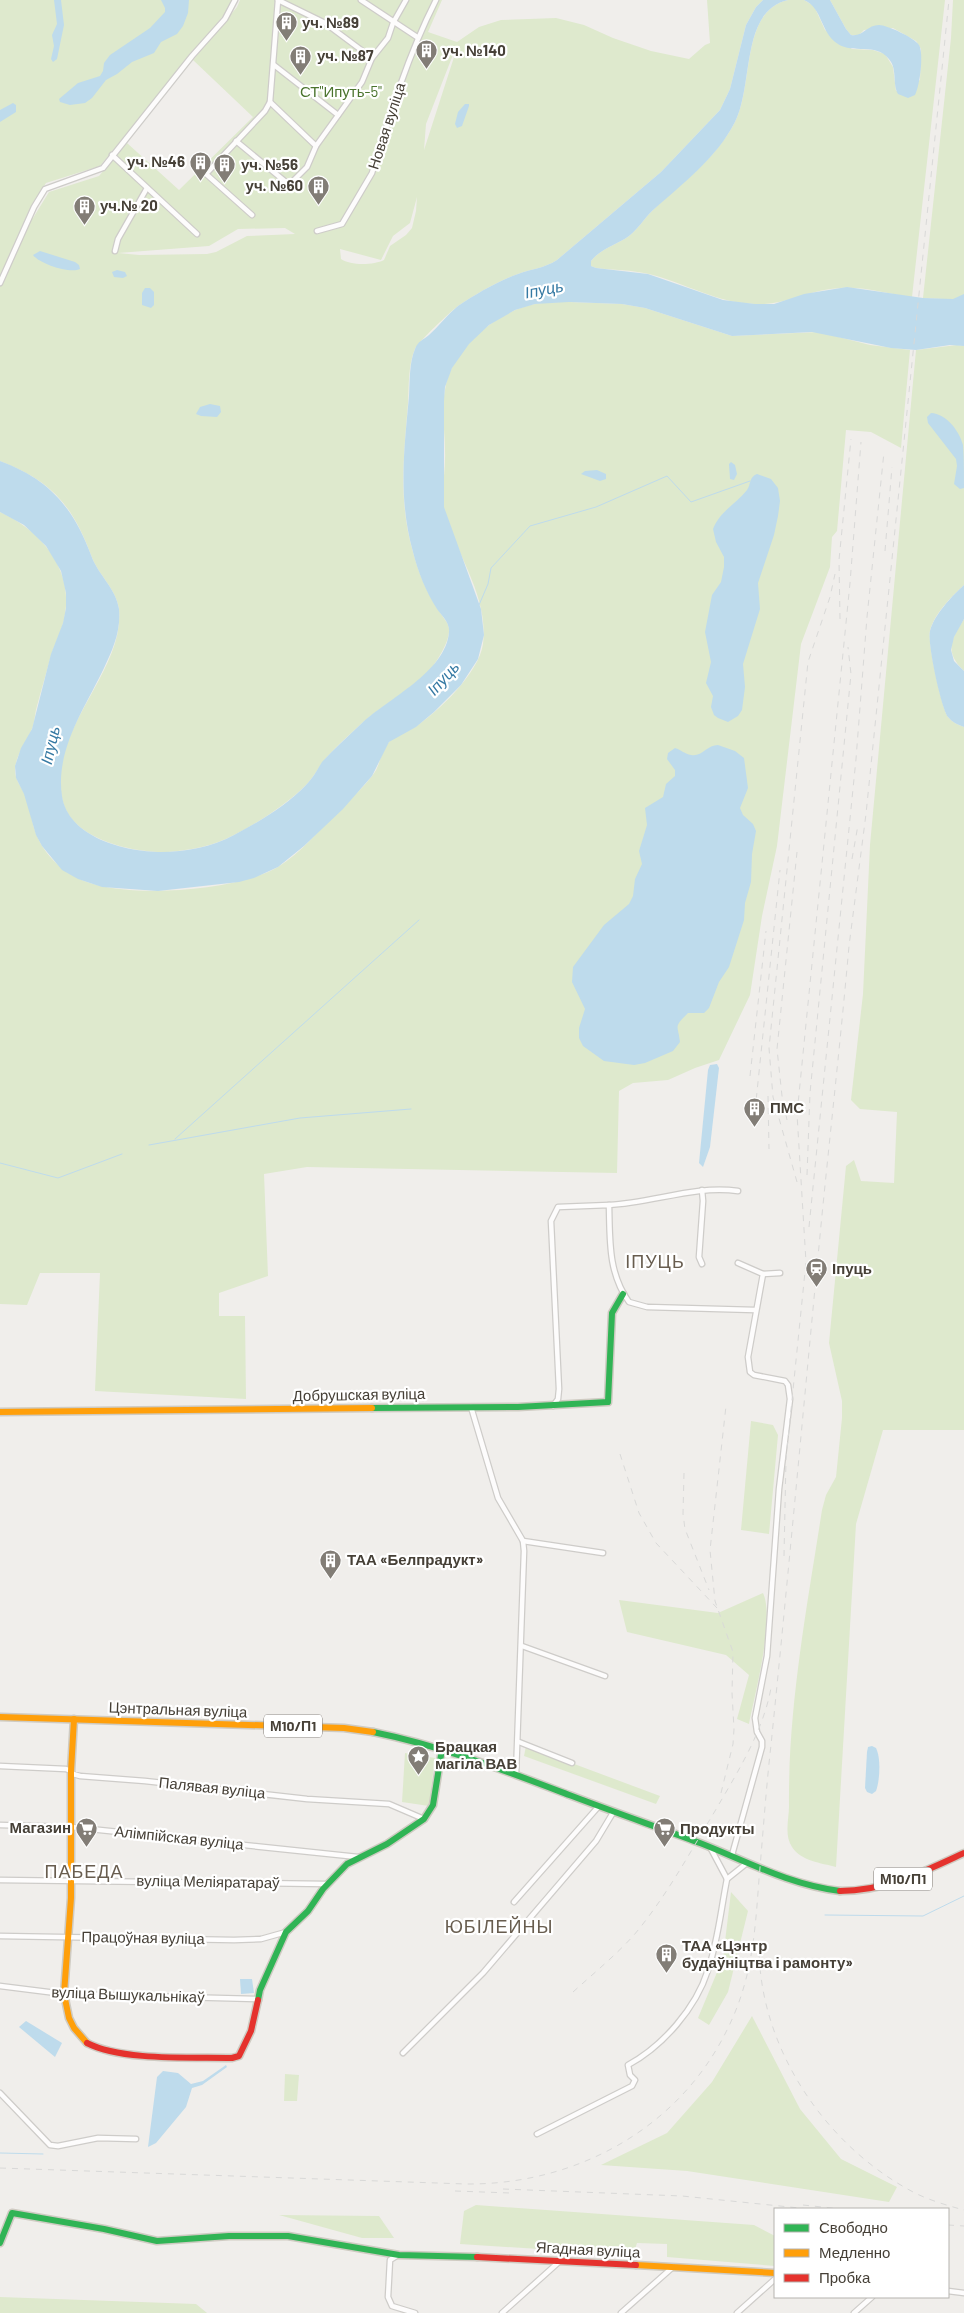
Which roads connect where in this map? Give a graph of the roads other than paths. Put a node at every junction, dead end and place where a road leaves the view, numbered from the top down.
1 (235, 0) edge
2 (278, 0) edge
3 (360, 0) edge
4 (406, 0) edge
5 (436, 0) edge
6 (393, 23) junction
7 (417, 37) junction
8 (372, 58) junction
9 (274, 65) junction
10 (270, 102) junction
11 (338, 114) junction
12 (236, 141) junction
13 (316, 146) junction
14 (112, 155) junction
15 (147, 188) junction
16 (252, 215) dead end
17 (316, 231) dead end
18 (197, 234) dead end
19 (115, 252) dead end
20 (0, 284) edge
21 (702, 1190) junction
22 (738, 1191) dead end
23 (609, 1206) junction
24 (738, 1263) dead end
25 (702, 1264) dead end
26 (780, 1273) dead end
27 (763, 1274) junction
28 (623, 1294) junction
29 (755, 1310) junction
30 (553, 1406) junction
31 (471, 1407) junction
32 (0, 1412) edge
33 (523, 1541) junction
34 (603, 1553) dead end
35 (522, 1646) junction
36 (605, 1676) dead end
37 (0, 1717) edge
38 (74, 1719) junction
39 (519, 1742) junction
40 (442, 1749) junction
41 (572, 1762) dead end
42 (0, 1766) edge
43 (71, 1770) junction
44 (516, 1775) junction
45 (599, 1806) junction
46 (614, 1811) junction
47 (424, 1819) junction
48 (0, 1825) edge
49 (71, 1827) junction
50 (710, 1847) junction
51 (964, 1852) edge
52 (732, 1855) junction
53 (358, 1857) junction
54 (747, 1863) junction
55 (727, 1879) junction
56 (0, 1880) edge
57 (71, 1881) junction
58 (326, 1884) junction
59 (514, 1902) dead end
60 (286, 1932) junction
61 (0, 1936) edge
62 (66, 1936) junction
63 (0, 1986) edge
64 (64, 1994) junction
65 (257, 1999) junction
66 (403, 2053) dead end
67 (0, 2092) edge
68 (537, 2134) dead end
69 (136, 2140) dead end
70 (0, 2243) edge
71 (399, 2255) junction
72 (560, 2260) junction
73 (673, 2267) junction
74 (774, 2273) edge
75 (774, 2280) edge
76 (949, 2291) edge
77 (964, 2292) edge
78 (871, 2298) edge
79 (415, 2313) edge
80 (502, 2313) edge
81 (621, 2313) edge
82 (737, 2313) edge
83 (854, 2313) edge

1 - 14 street
2 - 8 street
2 - 9 street
3 - 6 street
4 - 6 street
5 - 7 street, Новая вуліца
6 - 7 street
6 - 8 street
7 - 17 street, Новая вуліца
8 - 11 street
9 - 10 street
9 - 11 street
10 - 12 street
10 - 13 street
11 - 13 street
12 - 13 street
12 - 16 street
14 - 15 street
14 - 20 street
15 - 18 street
15 - 19 street
21 - 22 street
21 - 23 street
21 - 25 street
23 - 28 street
23 - 30 street
24 - 27 street
26 - 27 street
27 - 29 street
28 - 29 street
28 - 30 street, Добрушская вуліца
29 - 52 street
30 - 31 street, Добрушская вуліца
31 - 32 street, Добрушская вуліца
31 - 33 street
33 - 34 street
33 - 35 street
35 - 36 street
35 - 39 street
37 - 38 street, Цэнтральная вуліца / М10/П1
38 - 40 street, Цэнтральная вуліца / М10/П1
38 - 43 street
39 - 41 street
39 - 44 street
40 - 44 street, М10/П1
40 - 47 street
42 - 43 street, Палявая вуліца
43 - 47 street, Палявая вуліца
43 - 49 street
44 - 45 street, М10/П1
45 - 46 street, М10/П1
45 - 59 street
46 - 50 street, М10/П1
46 - 66 street
47 - 53 street
48 - 49 street, Алімпійская вуліца
49 - 53 street, Алімпійская вуліца
49 - 57 street
50 - 52 street, М10/П1
50 - 55 street
51 - 54 street, М10/П1
52 - 54 street, М10/П1
53 - 58 street
54 - 55 street
55 - 68 street
56 - 57 street, вуліца Меліяратараў
57 - 58 street, вуліца Меліяратараў
57 - 62 street
58 - 60 street
60 - 62 street, Працоўная вуліца
60 - 65 street
61 - 62 street, Працоўная вуліца
62 - 64 street
63 - 64 street, вуліца Вышукальнікаў
64 - 65 street, вуліца Вышукальнікаў
64 - 65 street
67 - 69 street
70 - 71 street, Ягадная вуліца
71 - 72 street, Ягадная вуліца
71 - 79 street
72 - 73 street, Ягадная вуліца
72 - 80 street
73 - 74 street, Ягадная вуліца
73 - 81 street
75 - 82 street
76 - 77 street
78 - 83 street

